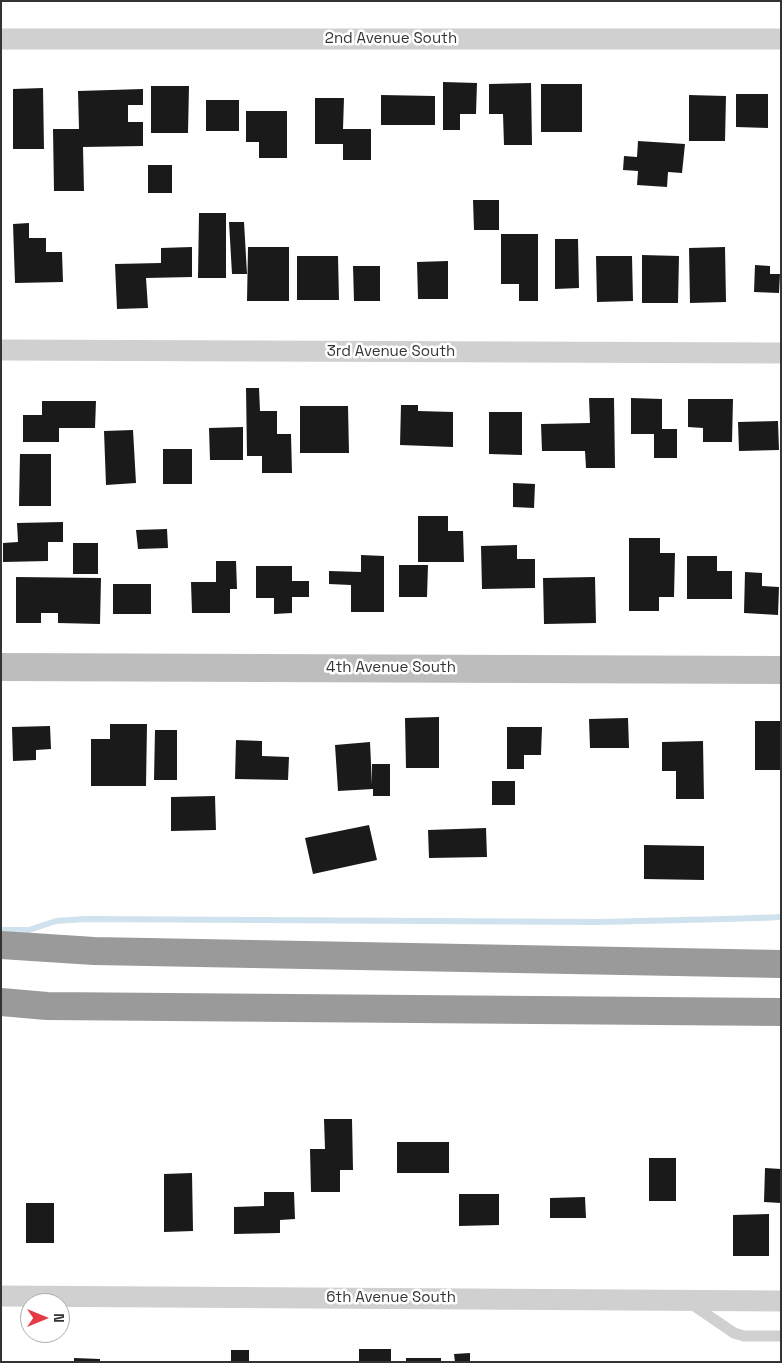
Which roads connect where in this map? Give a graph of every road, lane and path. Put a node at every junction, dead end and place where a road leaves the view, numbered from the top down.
1 (1, 39) edge
2 (781, 39) edge
3 (1, 350) edge
4 (781, 353) edge
5 (1, 667) edge
6 (781, 670) edge
7 (1, 945) edge
8 (781, 964) edge
9 (1, 1002) edge
10 (781, 1012) edge
11 (1, 1296) edge
12 (687, 1300) junction
13 (781, 1301) edge
14 (781, 1336) edge

1 - 2 street, 2nd Avenue South
3 - 4 street, 3rd Avenue South
5 - 6 street, 4th Avenue South
7 - 8 highway
9 - 10 highway
11 - 12 street, 6th Avenue South
12 - 13 street, 6th Avenue South
12 - 14 lane

